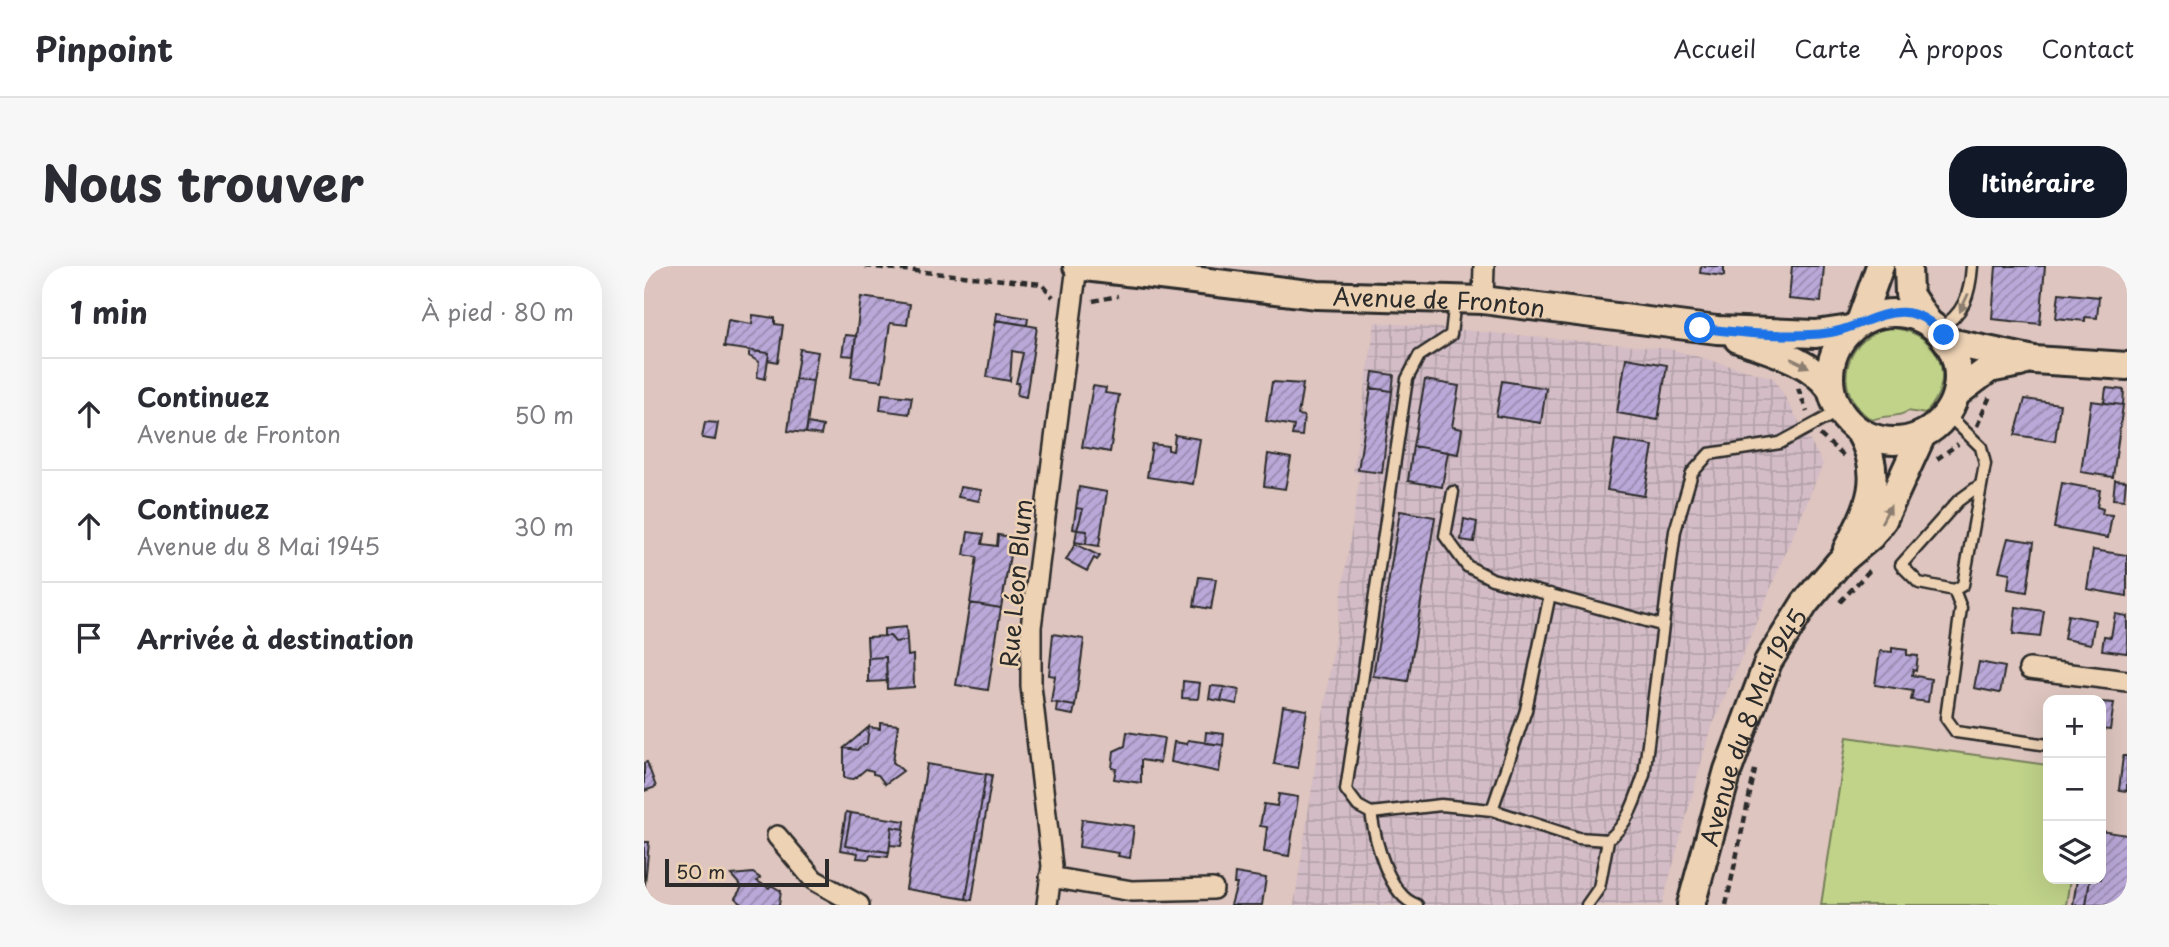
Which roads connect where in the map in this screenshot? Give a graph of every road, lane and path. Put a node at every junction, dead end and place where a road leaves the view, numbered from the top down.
1 (1077, 266) edge
2 (1484, 266) edge
3 (1880, 266) edge
4 (1908, 266) edge
5 (1972, 266) edge
6 (1455, 299) junction
7 (1483, 300) junction
8 (1855, 325) junction
9 (1717, 330) junction
10 (1938, 331) junction
11 (2034, 360) junction
12 (2127, 366) edge
13 (1835, 400) junction
14 (1952, 403) junction
15 (1859, 431) junction
16 (1922, 435) junction
17 (1821, 437) dead end
18 (1961, 442) dead end
19 (1933, 460) dead end
20 (1853, 463) dead end
21 (1980, 485) junction
22 (1453, 492) dead end
23 (1878, 560) dead end
24 (1840, 562) junction
25 (1954, 590) junction
26 (1550, 594) junction
27 (1831, 611) dead end
28 (1661, 625) junction
29 (2029, 669) dead end
30 (2127, 681) edge
31 (2043, 744) edge
32 (1758, 757) dead end
33 (1492, 810) junction
34 (1370, 813) junction
35 (777, 836) dead end
36 (1608, 840) junction
37 (1050, 877) junction
38 (1213, 889) dead end
39 (859, 905) edge
40 (1047, 905) edge
41 (1417, 905) edge
42 (1587, 905) edge
43 (1691, 905) edge
44 (1726, 905) edge

1 - 6 main road, Avenue de Fronton
1 - 37 street, Rue Léon Blum
2 - 7 street
3 - 8 main road
4 - 10 main road
5 -> 10 lane
6 - 7 main road, Avenue de Fronton
6 - 34 lane
7 - 9 main road, Avenue de Fronton
8 - 9 main road, Avenue de Fronton
8 - 10 main road
8 - 13 main road
9 -> 13 main road, Avenue de Fronton
10 - 11 main road
10 - 14 main road
11 - 12 main road
11 - 14 main road, Avenue du 8 Mai 1945
13 - 15 main road, Avenue du 8 Mai 1945
13 - 28 lane
14 - 16 main road, Avenue du 8 Mai 1945
14 - 21 lane
15 - 16 main road, Avenue du 8 Mai 1945
15 - 24 main road, Avenue du 8 Mai 1945
24 -> 16 main road, Avenue du 8 Mai 1945
17 - 20 path
18 - 19 path
21 - 25 lane
21 - 25 lane
22 - 26 lane
23 - 27 path, Avenue du 8 Mai 1945
24 - 43 main road, Avenue du 8 Mai 1945
25 - 31 lane
26 - 28 lane
26 - 33 lane
28 - 36 lane
29 - 30 street
32 - 44 path, Avenue du 8 Mai 1945
33 - 34 lane
33 - 36 lane
34 - 41 lane
35 - 39 street
36 - 42 lane
37 - 38 street
37 - 40 street, Rue Léon Blum

